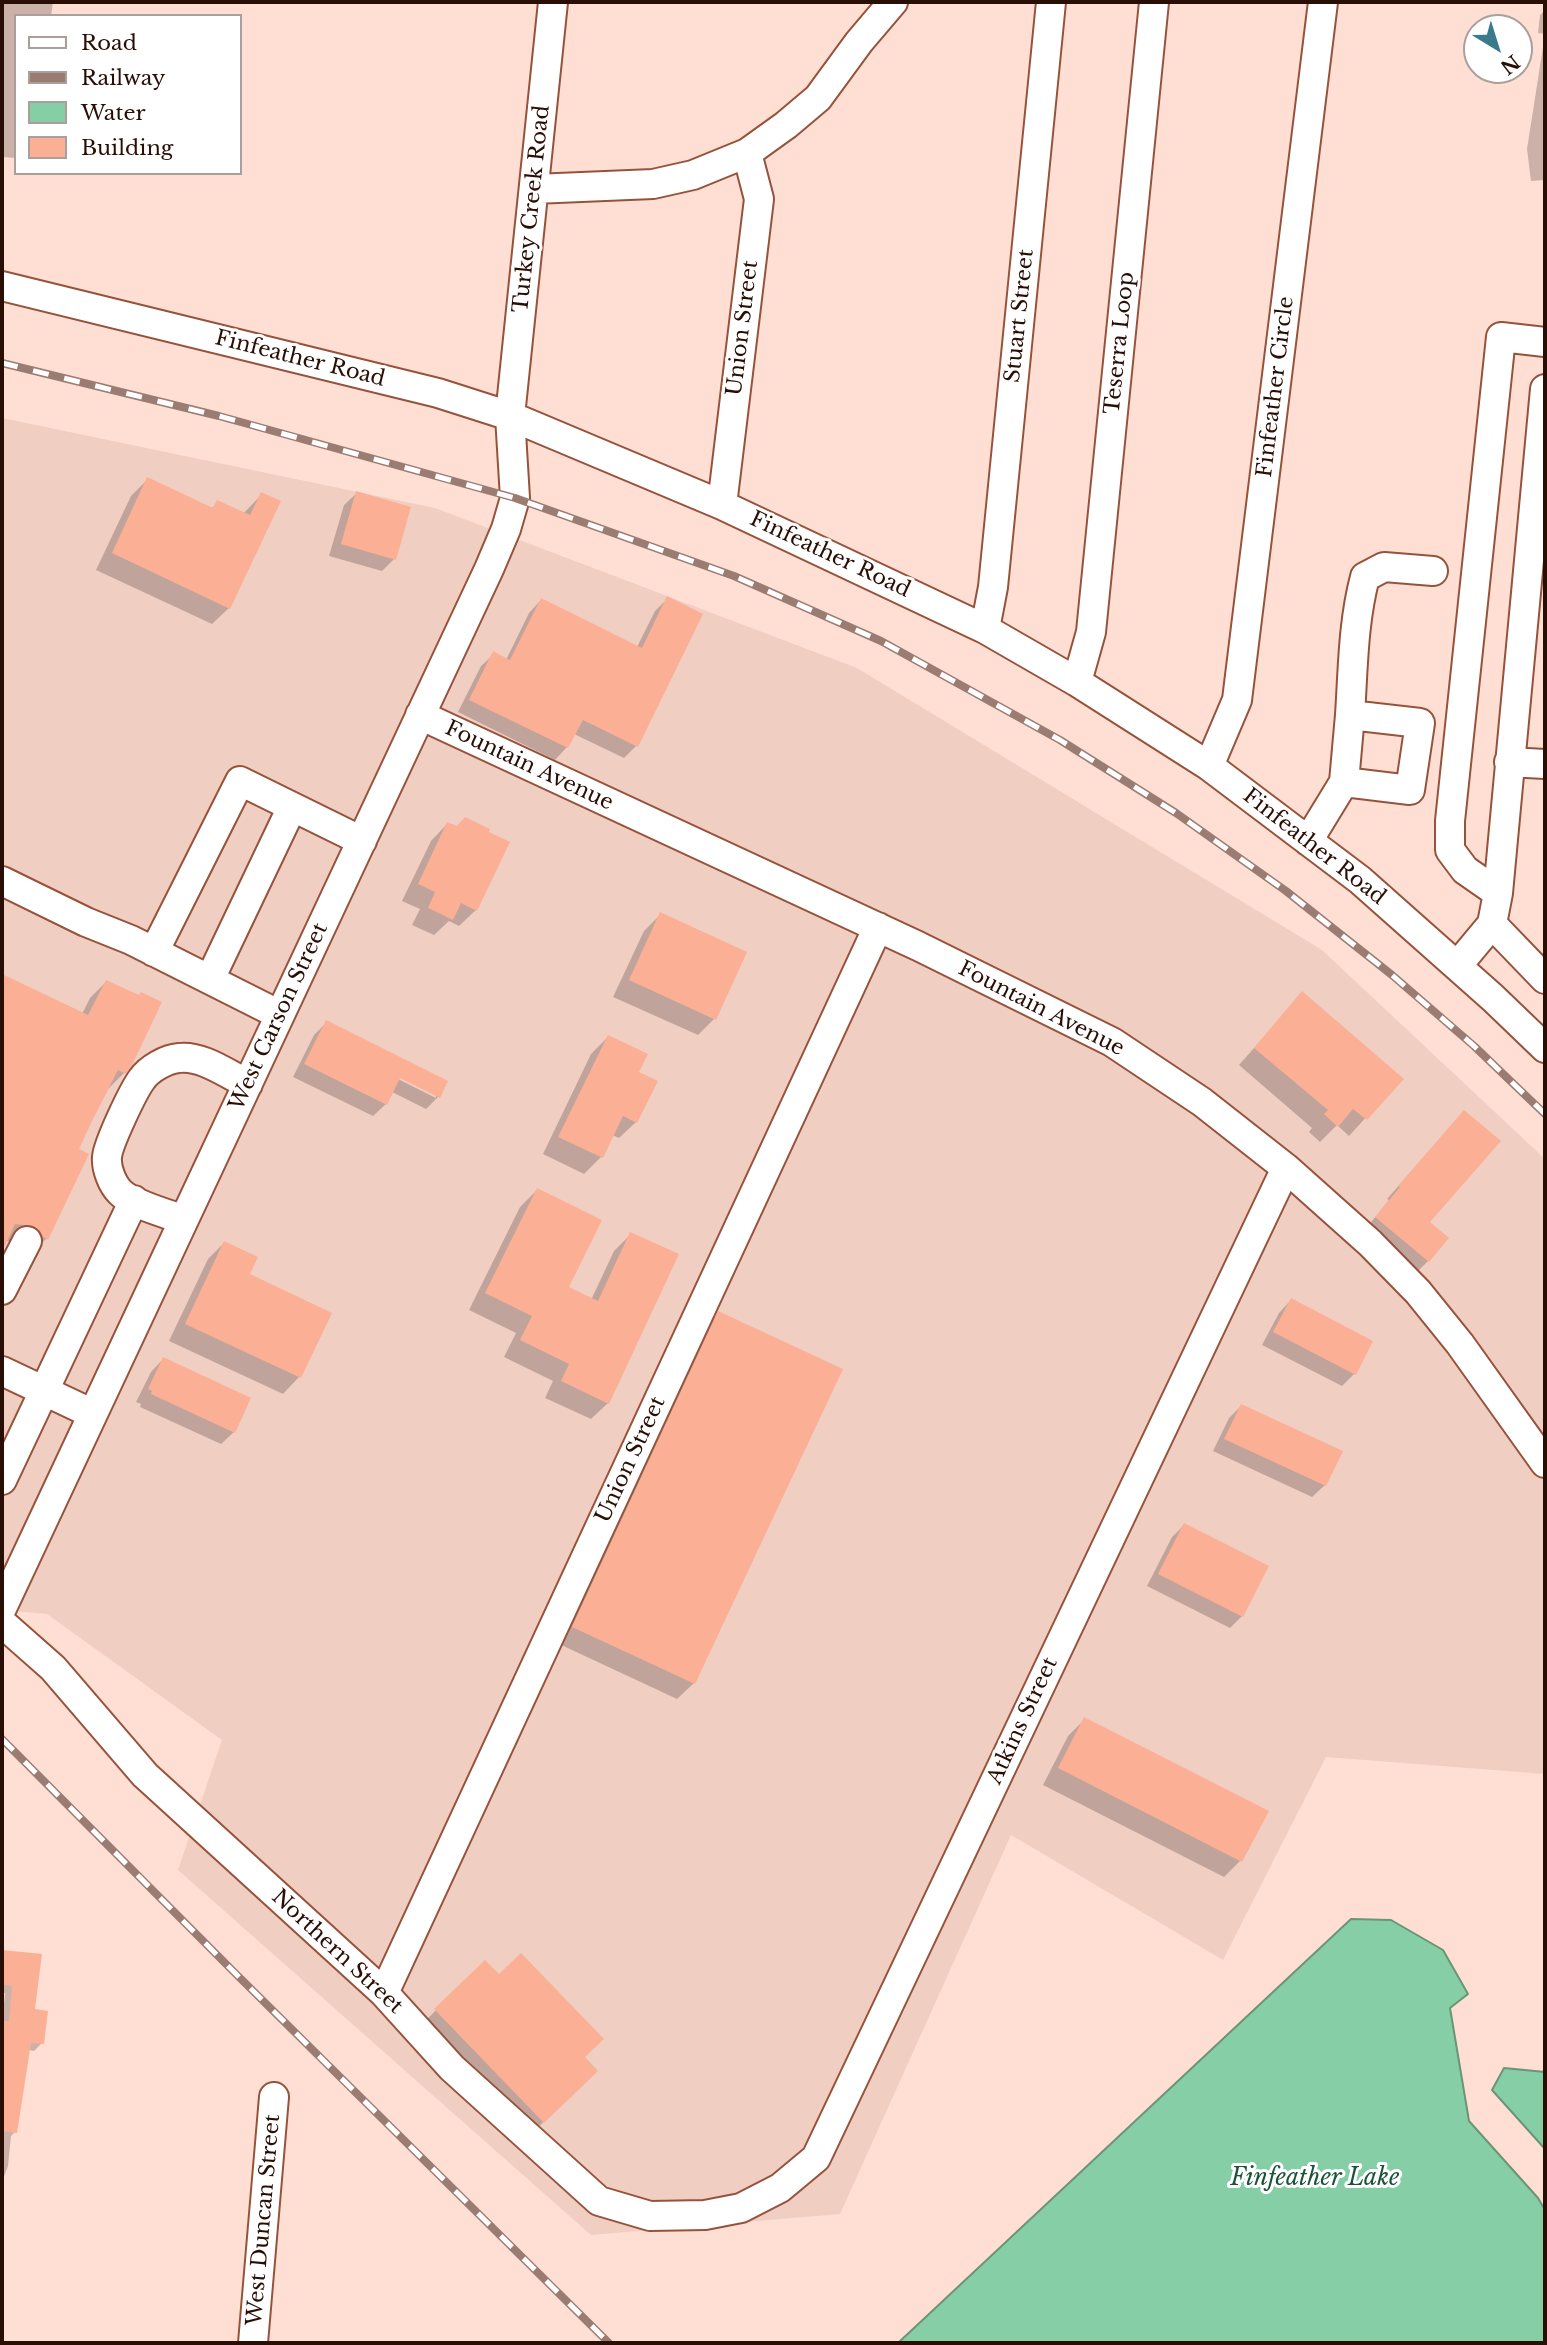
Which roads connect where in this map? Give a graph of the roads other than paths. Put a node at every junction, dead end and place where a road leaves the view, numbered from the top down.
1 (553, 2) edge
2 (893, 2) edge
3 (1051, 2) edge
4 (1154, 2) edge
5 (1323, 2) edge
6 (747, 153) junction
7 (534, 189) junction
8 (2, 286) edge
9 (1545, 342) edge
10 (1544, 403) edge
11 (510, 416) junction
12 (1541, 465) edge
13 (722, 505) junction
14 (1539, 521) edge
15 (1433, 571) dead end
16 (985, 629) junction
17 (1077, 682) junction
18 (421, 715) junction
19 (1350, 715) junction
20 (1509, 762) junction
21 (1545, 764) edge
22 (1209, 766) junction
23 (1344, 782) junction
24 (292, 807) junction
25 (362, 841) junction
26 (1308, 841) junction
27 (2, 881) edge
28 (1498, 893) junction
29 (878, 927) junction
30 (1500, 932) junction
31 (154, 952) junction
32 (1457, 966) junction
33 (210, 979) junction
34 (1545, 979) edge
35 (280, 1015) junction
36 (1545, 1048) edge
37 (248, 1083) junction
38 (1286, 1168) junction
39 (134, 1200) junction
40 (184, 1220) junction
41 (27, 1241) dead end
42 (2, 1290) edge
43 (3, 1375) edge
44 (45, 1392) junction
45 (93, 1414) junction
46 (1545, 1463) edge
47 (2, 1480) edge
48 (2, 1608) edge
49 (2, 1623) edge
50 (384, 1993) junction
51 (274, 2097) dead end
52 (705, 2215) joint
53 (253, 2343) edge

1 - 7 street, Turkey Creek Road
2 - 6 street
3 - 16 street, Stuart Street
4 - 17 street, Teserra Loop
5 - 22 street, Finfeather Circle
6 - 7 street
6 - 13 street, Union Street
7 - 11 street, Turkey Creek Road
8 - 11 street, Finfeather Road
9 - 28 street
10 - 12 street
11 - 13 street, Finfeather Road
11 - 18 street, West Carson Street
12 - 14 street
13 - 16 street, Finfeather Road
14 - 20 street
15 - 19 street
16 - 17 street, Finfeather Road
17 - 22 street, Finfeather Road
18 - 25 street, West Carson Street
18 - 29 street, Fountain Avenue
19 - 23 street
19 - 23 street
20 - 21 street
20 - 28 street
22 - 26 street, Finfeather Road
23 - 26 street
24 - 25 street
24 - 31 street
24 - 33 street
25 - 35 street, West Carson Street
26 - 32 street, Finfeather Road
27 - 31 street
28 - 30 street
29 - 38 street, Fountain Avenue
29 - 50 street, Union Street
30 - 32 street
30 - 34 street
31 - 33 street
32 - 36 street, Finfeather Road
33 - 35 street
35 - 37 street, West Carson Street
37 - 39 street
37 - 40 street, West Carson Street
38 - 46 street, Fountain Avenue
38 - 52 street, Atkins Street
39 - 40 street
39 - 44 street
40 - 45 street, West Carson Street
41 - 42 street
43 - 44 street
44 - 45 street
44 - 47 street
45 - 48 street, West Carson Street
49 - 50 street, Northern Street
50 - 52 street, Northern Street
51 - 53 street, West Duncan Street

